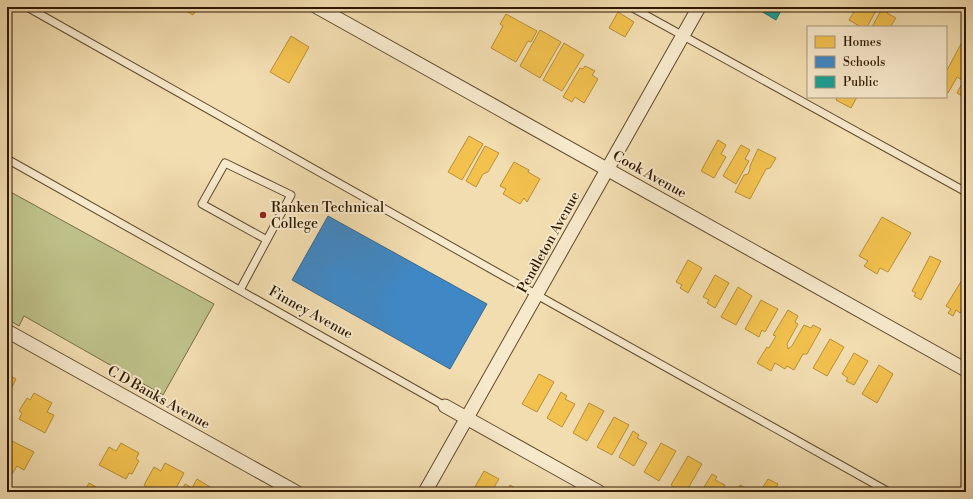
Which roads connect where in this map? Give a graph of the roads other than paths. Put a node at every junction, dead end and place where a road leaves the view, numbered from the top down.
1 (26, 7) edge
2 (317, 7) edge
3 (631, 7) edge
4 (699, 7) edge
5 (683, 36) junction
6 (7, 159) edge
7 (607, 169) junction
8 (966, 192) edge
9 (267, 240) junction
10 (240, 290) junction
11 (536, 295) junction
12 (7, 331) edge
13 (966, 370) edge
14 (445, 406) joint
15 (468, 418) junction
16 (296, 492) edge
17 (425, 492) edge
18 (598, 492) edge
19 (889, 492) edge

1 - 11 lane
2 - 7 street, Cook Avenue
3 - 5 lane
4 - 5 street, Pendleton Avenue
5 - 7 street, Pendleton Avenue
5 - 8 lane
6 - 10 lane, Finney Avenue
7 - 11 street, Pendleton Avenue
7 - 13 street, Cook Avenue
9 - 9 lane
9 - 10 lane
10 - 14 lane, Finney Avenue
11 - 15 street, Pendleton Avenue
11 - 19 lane
12 - 16 street, C D Banks Avenue
14 - 15 street, Finney Avenue
15 - 17 street, Pendleton Avenue
15 - 18 street, Finney Avenue

